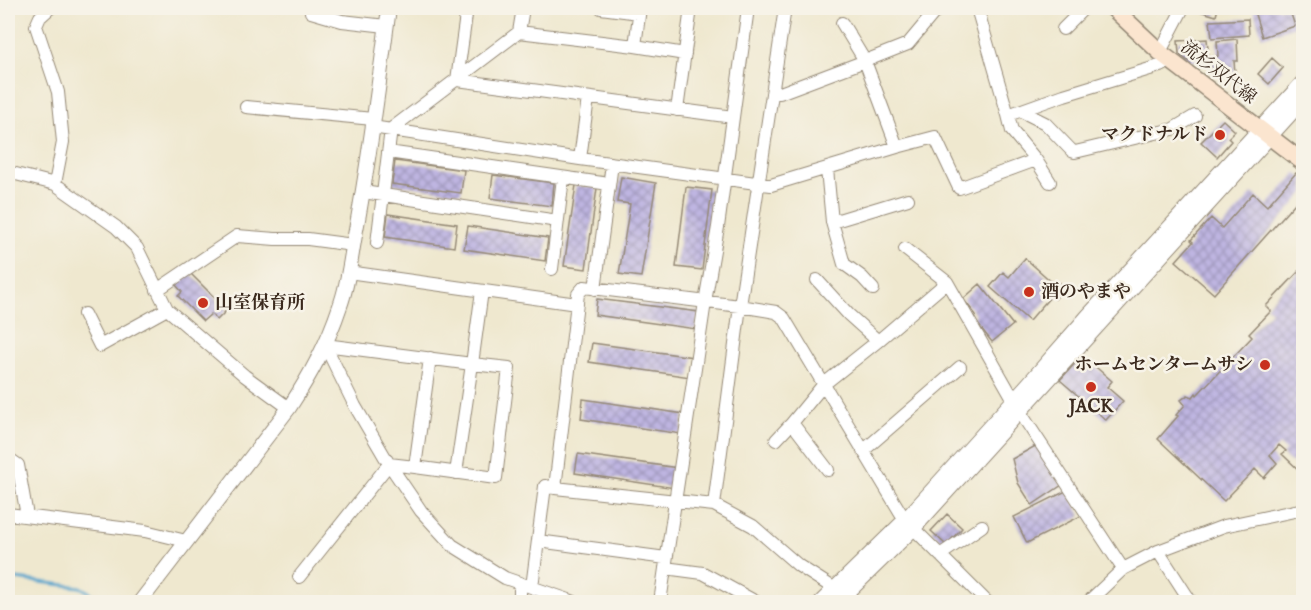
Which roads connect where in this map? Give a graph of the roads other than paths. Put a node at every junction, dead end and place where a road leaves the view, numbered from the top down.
1 (50, 8) edge
2 (389, 8) edge
3 (467, 8) edge
4 (523, 8) edge
5 (602, 8) edge
6 (691, 8) edge
7 (748, 8) edge
8 (785, 8) edge
9 (938, 8) edge
10 (977, 8) edge
11 (1084, 8) edge
12 (1113, 8) edge
13 (1183, 8) edge
14 (640, 10) edge
15 (311, 12) dead end
16 (842, 23) dead end
17 (386, 26) junction
18 (1063, 29) dead end
19 (519, 32) junction
20 (635, 46) junction
21 (685, 54) junction
22 (1164, 56) junction
23 (865, 61) junction
24 (457, 80) junction
25 (1304, 81) edge
26 (772, 93) junction
27 (588, 98) junction
28 (1304, 99) edge
29 (246, 107) dead end
30 (677, 110) junction
31 (1021, 111) junction
32 (1008, 116) junction
33 (1195, 116) dead end
34 (733, 117) junction
35 (373, 123) junction
36 (391, 129) junction
37 (1264, 133) junction
38 (897, 147) junction
39 (388, 152) junction
40 (580, 159) junction
41 (1036, 160) junction
42 (1304, 163) edge
43 (612, 164) junction
44 (827, 169) junction
45 (8, 172) edge
46 (563, 177) junction
47 (724, 179) junction
48 (1050, 182) dead end
49 (55, 184) junction
50 (609, 184) junction
51 (759, 184) junction
52 (363, 192) junction
53 (383, 195) junction
54 (908, 200) dead end
55 (558, 221) junction
56 (832, 222) junction
57 (376, 243) dead end
58 (353, 245) junction
59 (905, 249) dead end
60 (552, 269) dead end
61 (348, 272) junction
62 (817, 280) dead end
63 (946, 282) junction
64 (595, 289) junction
65 (873, 289) dead end
66 (158, 290) junction
67 (482, 291) junction
68 (705, 302) junction
69 (577, 304) junction
70 (741, 306) junction
71 (167, 309) junction
72 (84, 314) dead end
73 (878, 341) junction
74 (326, 345) junction
75 (430, 358) junction
76 (471, 364) junction
77 (960, 367) dead end
78 (824, 384) junction
79 (1017, 406) junction
80 (289, 408) junction
81 (792, 423) junction
82 (776, 440) dead end
83 (863, 451) junction
84 (8, 458) edge
85 (389, 464) junction
86 (415, 467) junction
87 (828, 470) dead end
88 (456, 473) junction
89 (555, 488) junction
90 (675, 502) junction
91 (714, 506) junction
92 (1304, 509) edge
93 (8, 514) edge
94 (27, 516) junction
95 (909, 524) junction
96 (981, 526) dead end
97 (186, 541) junction
98 (538, 541) junction
99 (1158, 551) junction
100 (940, 555) junction
101 (666, 563) junction
102 (1123, 569) junction
103 (299, 577) dead end
104 (526, 585) junction
105 (836, 596) edge
106 (140, 603) edge
107 (520, 603) edge
108 (574, 603) edge
109 (660, 603) edge
110 (756, 603) edge
111 (821, 603) edge
112 (987, 603) edge
113 (1089, 603) edge
114 (1191, 603) edge

1 - 49 street
2 - 17 street
3 - 24 street
4 - 19 street
5 - 14 street
6 - 21 street
7 - 34 street
8 - 26 street
9 - 23 street
10 - 32 street
11 - 18 street
12 - 22 main road, 流杉双代線
13 - 22 street
14 - 20 street
15 - 17 street
16 - 23 street
17 - 35 street
19 - 20 street
19 - 24 street
20 - 21 street
21 - 30 street
22 - 31 street
22 - 37 main road, 流杉双代線
23 - 26 street
23 - 38 street
24 - 27 street
24 - 36 street
25 - 37 street
26 - 51 street
27 - 30 street
27 - 40 street
28 - 37 street
29 - 35 street
30 - 34 street
31 - 32 street
31 - 33 street
32 - 41 street
34 - 47 street
35 - 36 street
35 - 52 street
36 - 39 street
36 - 40 street
37 - 42 main road, 流杉双代線
37 - 79 street
38 - 41 street
38 - 44 street
39 - 46 street
39 - 53 street
40 - 43 street
41 - 48 street
43 - 47 street
43 - 50 street
44 - 51 street
44 - 56 street
45 - 49 street
46 - 50 street
46 - 55 street
47 - 51 street
47 - 68 street
49 - 66 street
50 - 64 street
51 - 70 street
52 - 53 street
52 - 58 street
53 - 55 street
53 - 57 street
54 - 56 street
55 - 60 street
56 - 65 street
58 - 61 street
58 - 66 street
59 - 63 street
61 - 67 street
61 - 74 street
62 - 73 street
63 - 73 street
63 - 79 street
64 - 68 street
64 - 69 street
66 - 71 street
67 - 69 street
67 - 76 street
68 - 70 street
68 - 90 street
69 - 89 street
70 - 78 street
70 - 91 street
71 - 72 street
71 - 80 street
73 - 78 street
74 - 75 street
74 - 80 street
74 - 85 street
75 - 76 street
75 - 86 street
76 - 88 street
76 - 88 street
77 - 83 street
78 - 81 street
78 - 83 street
79 - 95 street
79 - 102 street
80 - 97 street
81 - 82 street
81 - 87 street
83 - 95 street
84 - 94 street
85 - 86 street
85 - 103 street
85 - 104 street
86 - 88 street
89 - 90 street
89 - 98 street
90 - 91 street
90 - 101 street
91 - 105 street
92 - 99 street
93 - 94 street
94 - 97 street
95 - 100 street
95 - 105 street
96 - 100 street
97 - 106 street
98 - 101 street
98 - 104 street
99 - 102 street
99 - 114 street
100 - 112 street
101 - 109 street
101 - 110 street
102 - 113 street
104 - 107 street
104 - 108 street
105 - 111 street

